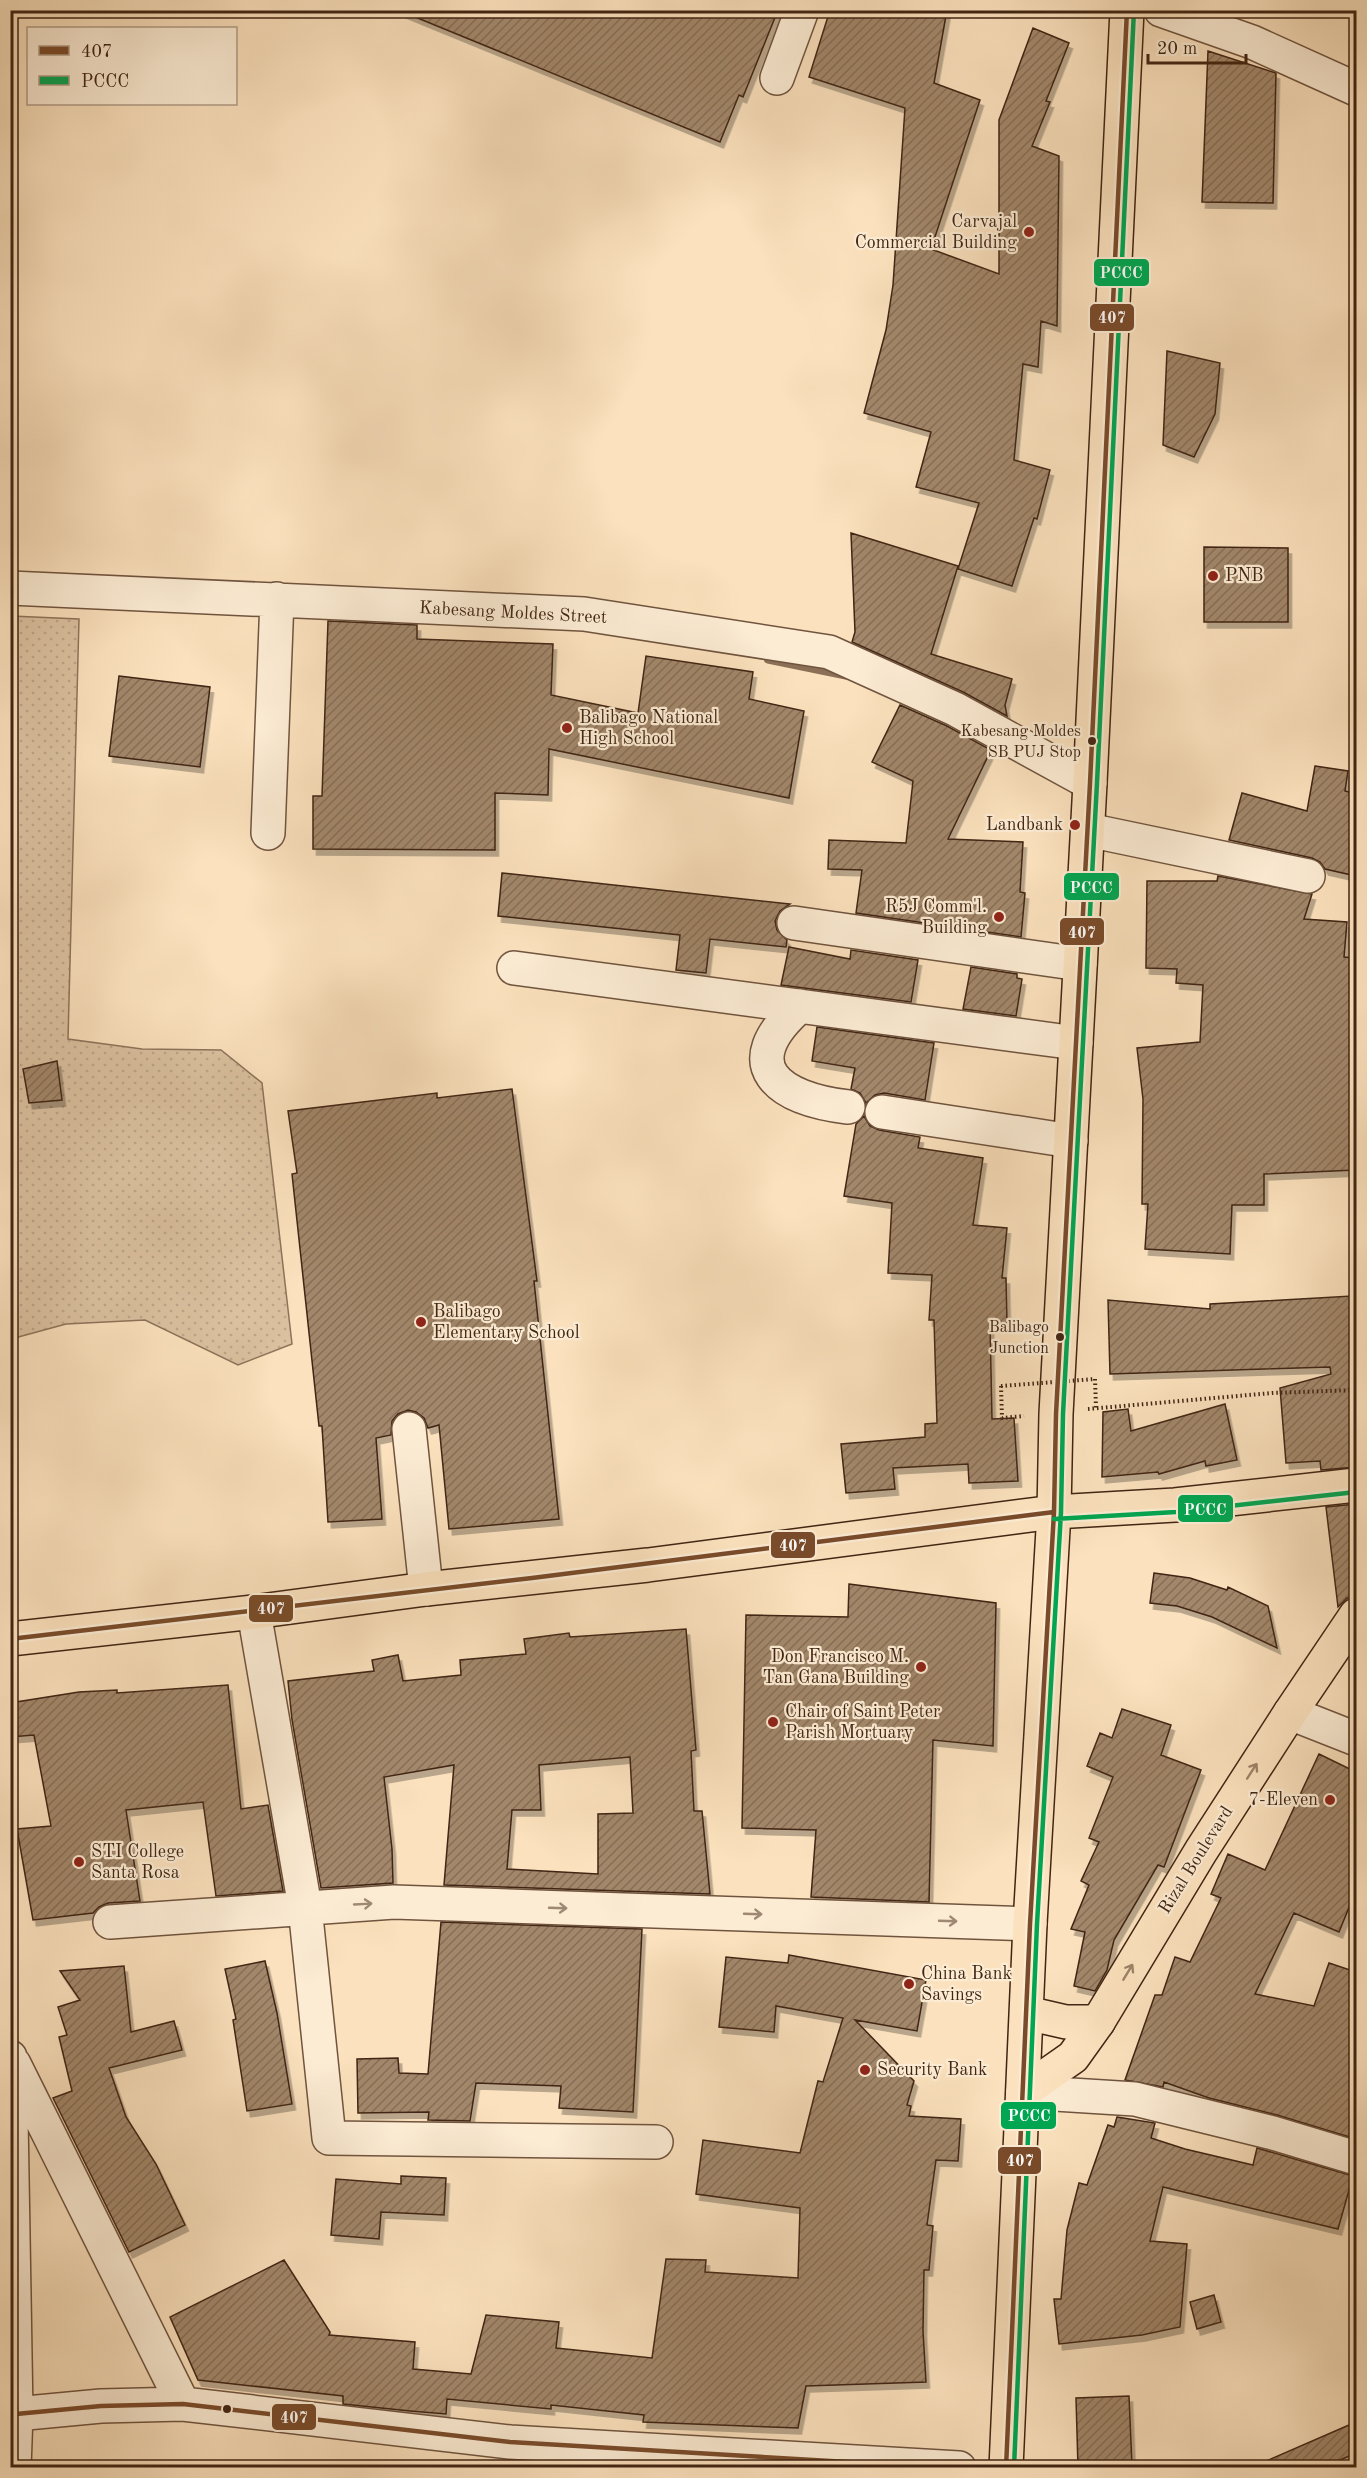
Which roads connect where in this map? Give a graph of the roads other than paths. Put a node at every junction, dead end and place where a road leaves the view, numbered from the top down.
1 (802, 10) edge
2 (1127, 10) edge
3 (1161, 10) edge
4 (777, 78) dead end
5 (1356, 89) edge
6 (10, 588) edge
7 (277, 599) junction
8 (1090, 783) junction
9 (1088, 830) junction
10 (268, 833) dead end
11 (1308, 876) dead end
12 (794, 923) dead end
13 (1080, 964) junction
14 (514, 968) dead end
15 (800, 1006) junction
16 (1076, 1043) junction
17 (848, 1107) dead end
18 (882, 1112) dead end
19 (1071, 1141) junction
20 (409, 1429) dead end
21 (1356, 1485) edge
22 (1054, 1512) junction
23 (426, 1589) junction
24 (254, 1612) junction
25 (1356, 1615) edge
26 (10, 1639) edge
27 (1290, 1713) junction
28 (1356, 1739) edge
29 (305, 1907) junction
30 (110, 1922) dead end
31 (1030, 1924) junction
32 (1027, 2013) junction
33 (1098, 2022) junction
34 (10, 2057) edge
35 (1023, 2092) junction
36 (656, 2142) dead end
37 (1356, 2158) edge
38 (11, 2174) edge
39 (183, 2404) junction
40 (16, 2414) junction
41 (509, 2455) edge
42 (14, 2468) edge
43 (959, 2468) edge
44 (1006, 2468) edge

1 - 4 street
2 - 8 main road
3 - 5 street
6 - 7 street, Kabesang Moldes Street
7 - 8 street, Kabesang Moldes Street
7 - 10 street
8 - 9 main road
9 - 11 street
9 - 13 main road
12 - 13 street
13 - 16 main road
14 - 15 street
15 - 16 street
15 - 17 street
16 - 19 main road
18 - 19 street
19 - 22 main road
20 - 23 street
21 - 22 main road
22 - 23 main road
22 - 31 main road
23 - 24 main road
24 - 26 main road
24 - 29 street
25 - 27 main road, Rizal Boulevard
27 - 28 street
33 -> 27 main road, Rizal Boulevard
29 - 30 street
29 -> 31 street
29 - 36 street
31 - 32 main road
32 - 33 main road
32 - 35 main road
33 - 35 main road, Rizal Boulevard
34 - 38 street
34 - 39 street
35 - 37 street
35 - 44 main road
38 - 40 street
39 - 40 street
39 - 41 street
40 - 42 street
41 - 43 street

